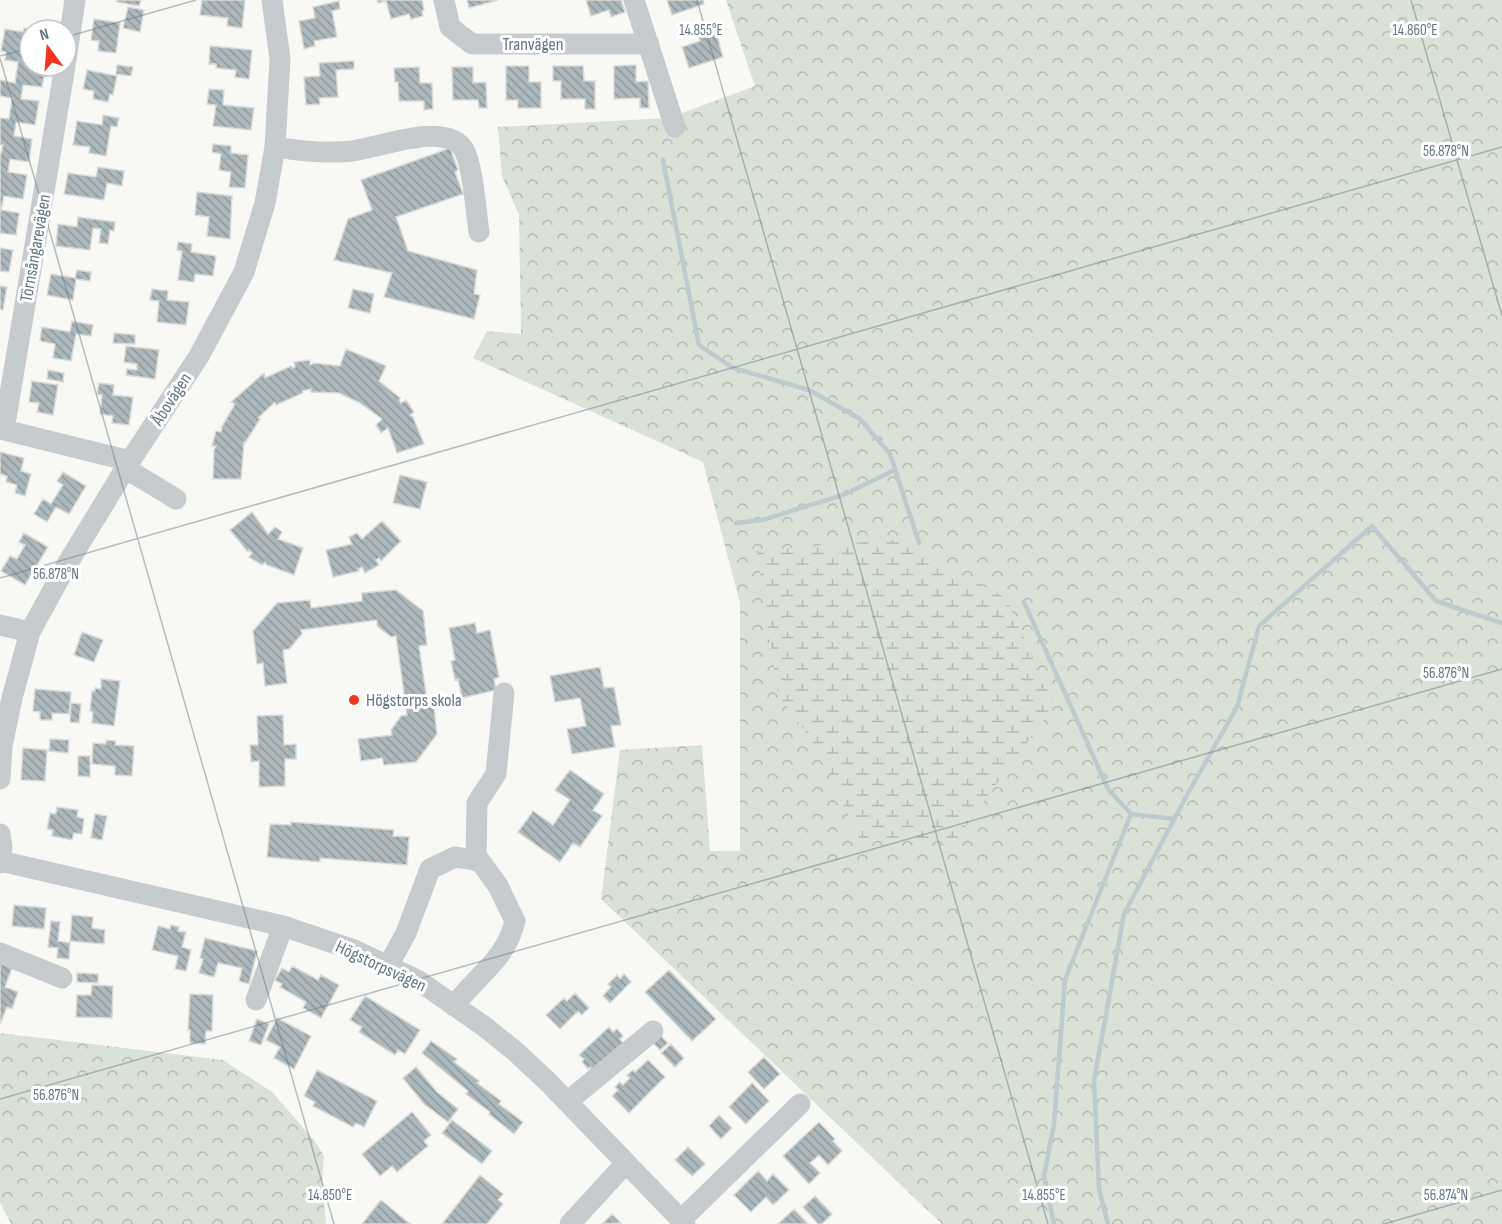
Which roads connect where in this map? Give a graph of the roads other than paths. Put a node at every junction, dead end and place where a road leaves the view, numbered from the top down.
1 (75, 0) edge
2 (272, 0) edge
3 (444, 0) edge
4 (634, 0) edge
5 (72, 18) edge
6 (649, 44) junction
7 (63, 78) edge
8 (675, 127) dead end
9 (275, 147) junction
10 (478, 232) dead end
11 (2, 429) edge
12 (127, 464) junction
13 (176, 500) dead end
14 (0, 625) edge
15 (30, 632) junction
16 (504, 693) dead end
17 (0, 779) edge
18 (0, 834) edge
19 (0, 861) edge
20 (476, 861) junction
21 (283, 926) junction
22 (0, 953) edge
23 (388, 966) junction
24 (62, 978) dead end
25 (256, 1000) dead end
26 (454, 1006) junction
27 (653, 1031) dead end
28 (567, 1102) junction
29 (800, 1104) dead end
30 (626, 1163) junction
31 (683, 1222) edge
32 (570, 1224) edge

1 - 5 street
2 - 9 street, Åbovägen
3 - 6 street, Tranvägen
4 - 6 street
6 - 8 street
7 - 11 street, Törnsångarevägen
9 - 10 street
9 - 12 street, Åbovägen
11 - 12 street
12 - 13 street
12 - 15 street, Åbovägen
14 - 15 street
15 - 17 street, Åbovägen
16 - 20 street
18 - 19 street
19 - 21 street, Högstorpsvägen
20 - 23 street
20 - 26 street
21 - 23 street, Högstorpsvägen
21 - 25 street
22 - 24 street
23 - 26 street, Högstorpsvägen
26 - 28 street, Högstorpsvägen
27 - 28 street
28 - 30 street, Högstorpsvägen
29 - 31 street, Högstorpsvägen
30 - 31 street, Högstorpsvägen
30 - 32 street

